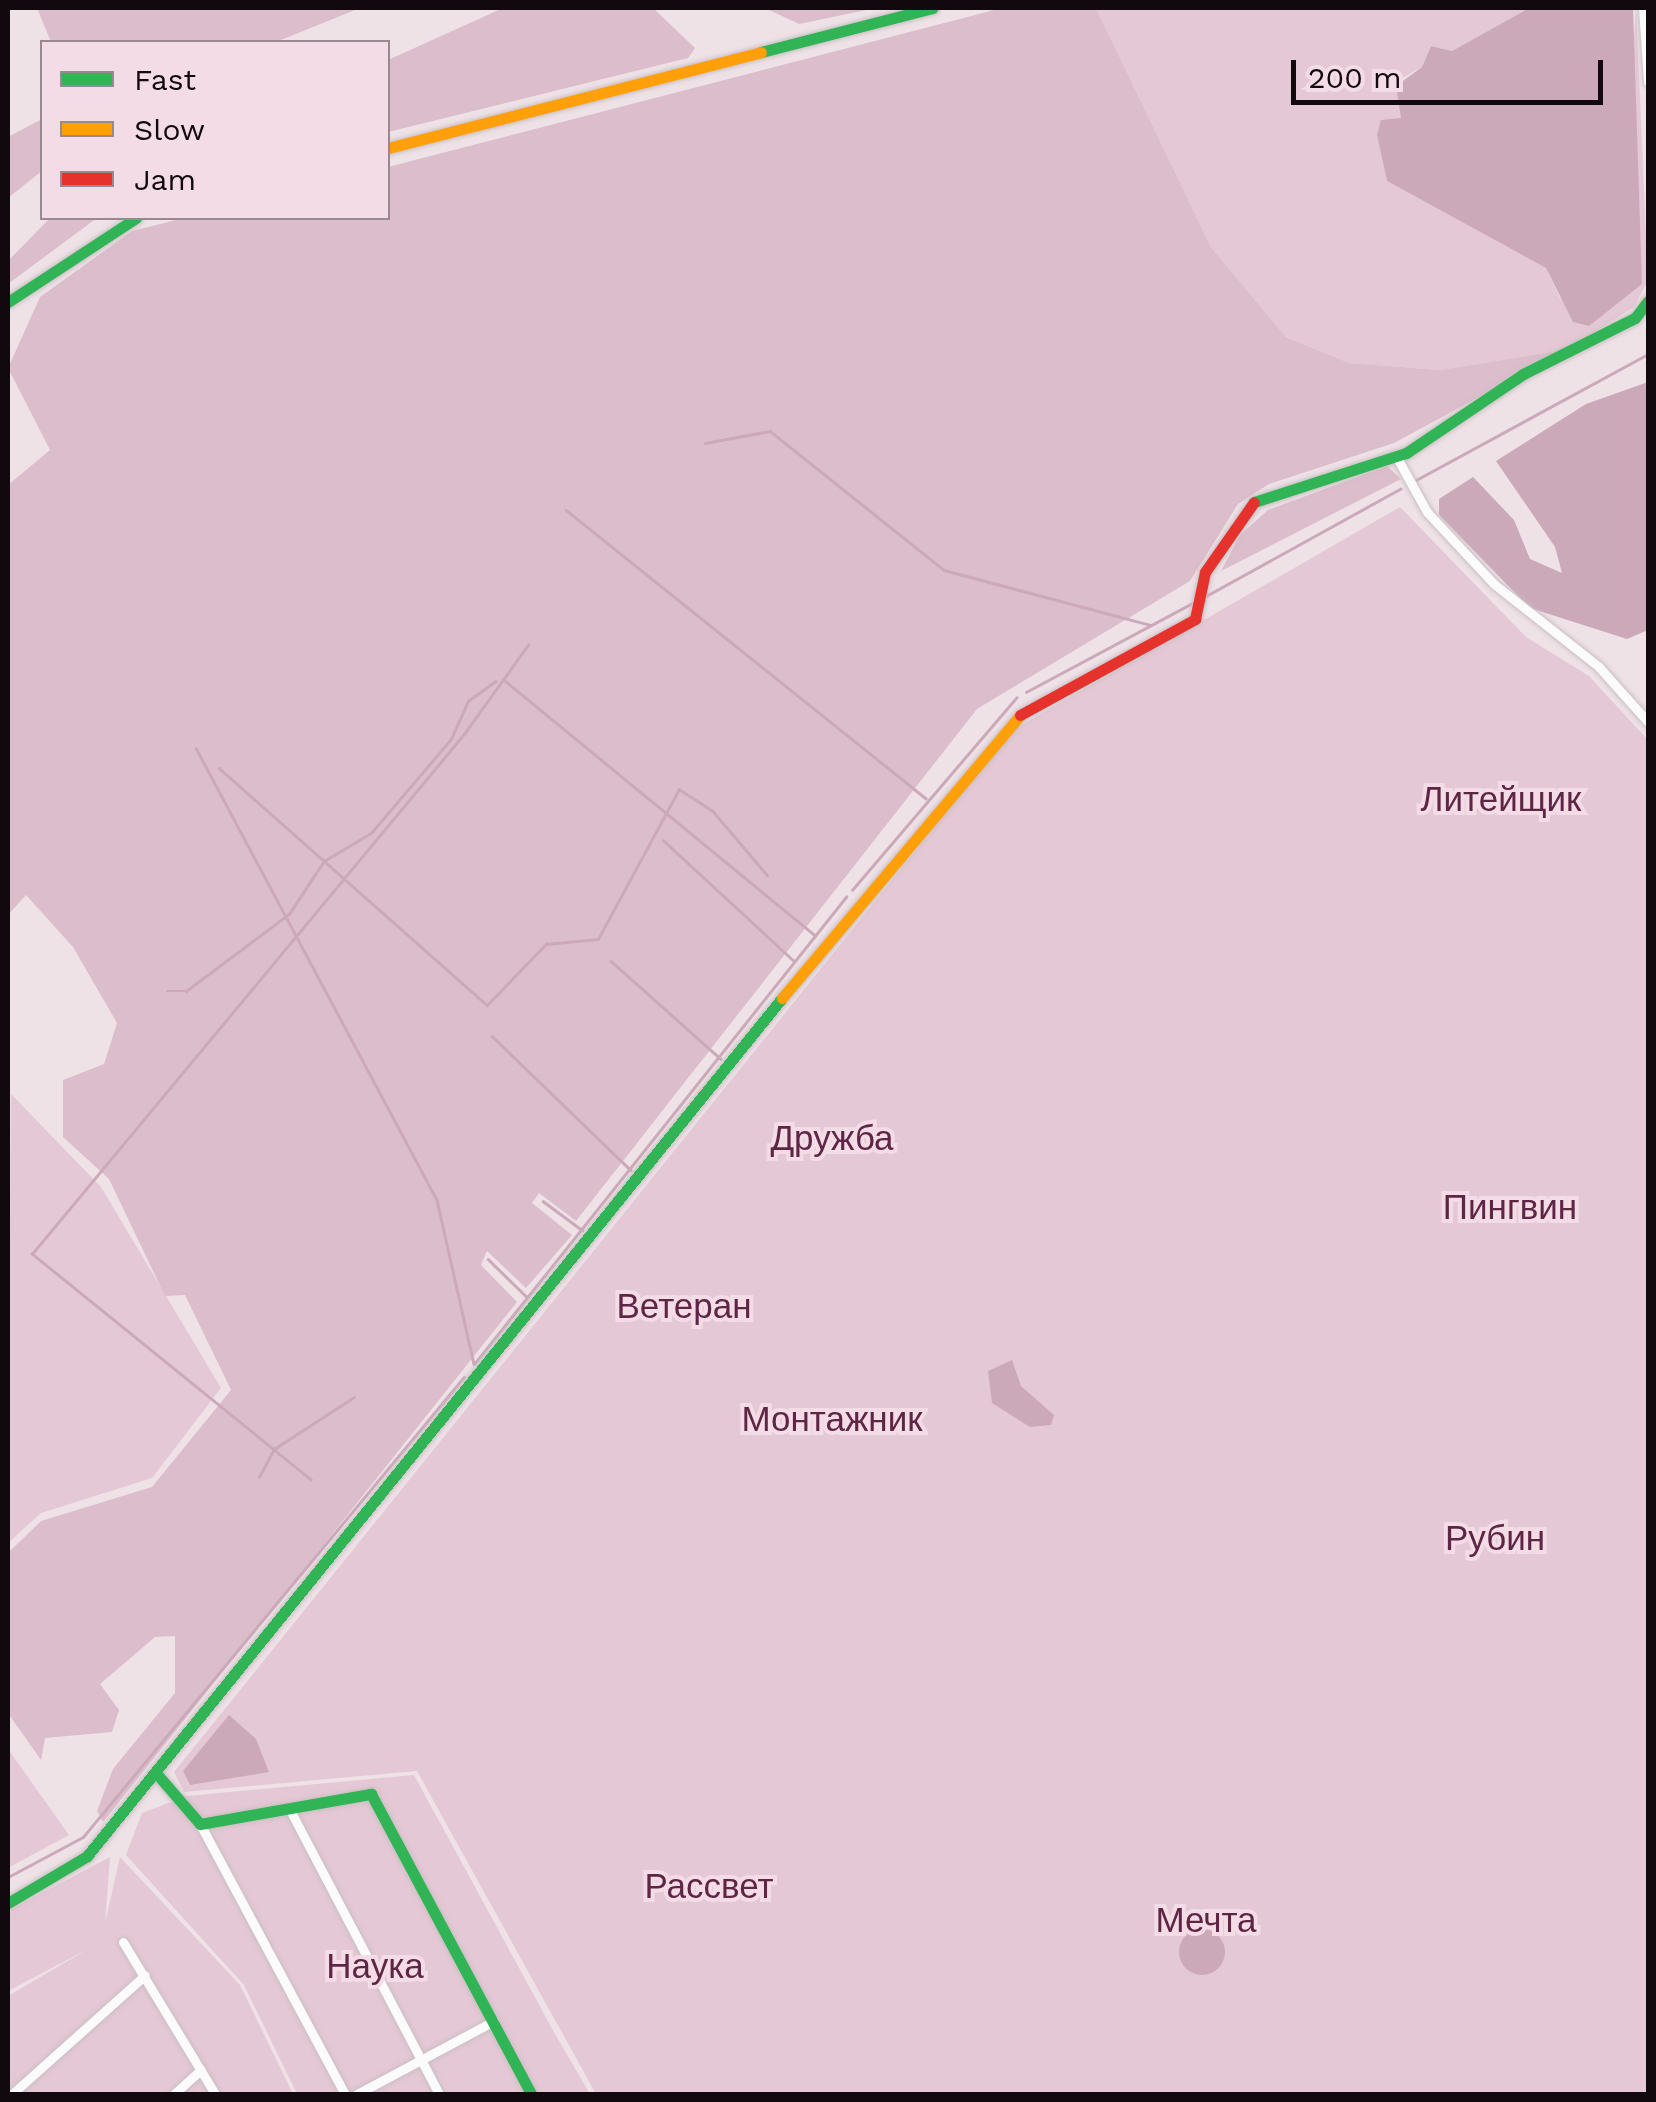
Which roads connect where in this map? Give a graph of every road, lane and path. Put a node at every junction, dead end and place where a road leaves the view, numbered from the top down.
1 (932, 8) edge
2 (1643, 8) edge
3 (1648, 82) edge
4 (390, 147) edge
5 (133, 220) edge
6 (1648, 301) edge
7 (8, 302) edge
8 (1396, 456) junction
9 (1648, 722) edge
10 (156, 1773) junction
11 (292, 1812) junction
12 (200, 1824) junction
13 (8, 1903) edge
14 (123, 1942) dead end
15 (145, 1975) junction
16 (494, 2020) junction
17 (422, 2060) junction
18 (201, 2070) junction
19 (12, 2094) edge
20 (174, 2094) edge
21 (216, 2094) edge
22 (345, 2094) edge
23 (357, 2094) edge
24 (439, 2094) edge
25 (531, 2094) edge

1 - 4 street
2 - 3 street
5 - 7 street
6 - 8 street
8 - 9 street
8 - 10 street
10 - 12 street
10 - 13 street
11 - 12 street
11 - 16 street
11 - 17 street
12 - 22 street
14 - 15 street
15 - 18 street
15 - 19 street
16 - 17 street
16 - 25 street
17 - 23 street
17 - 24 street
18 - 20 street
18 - 21 street

